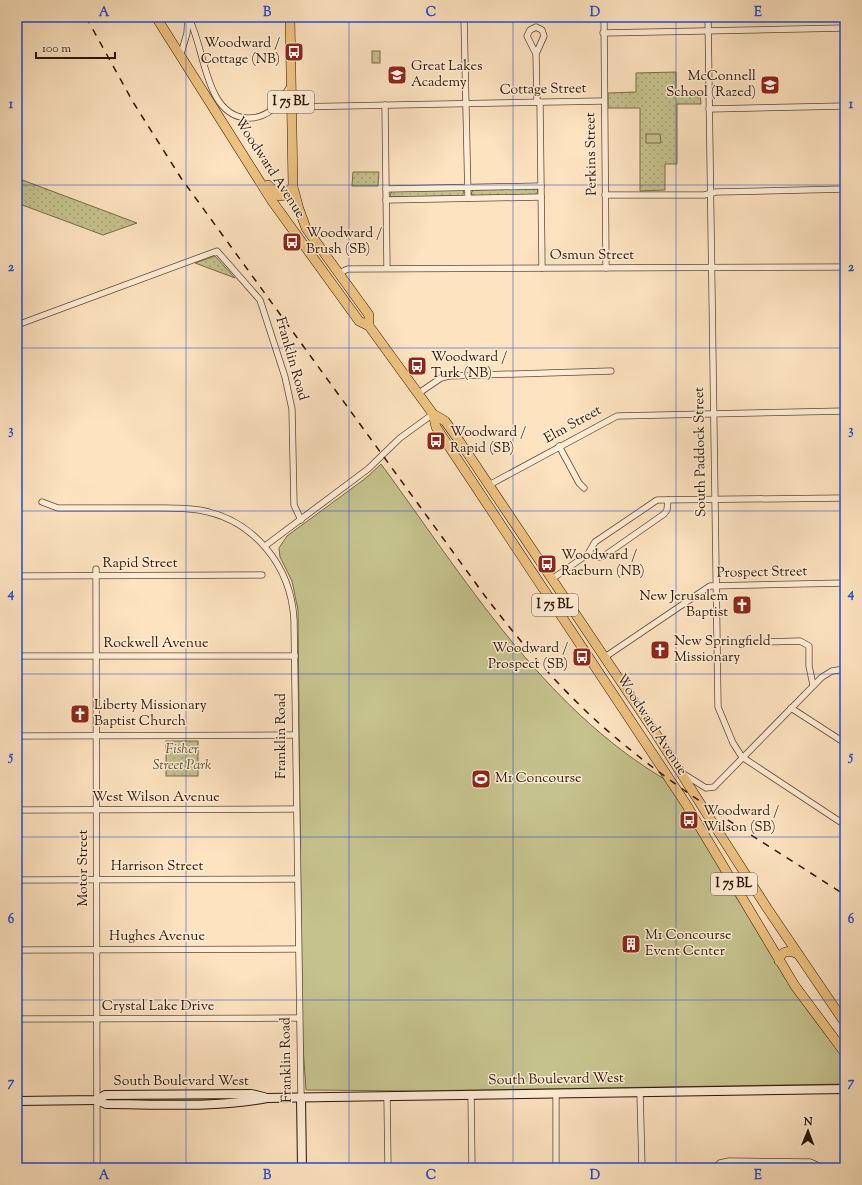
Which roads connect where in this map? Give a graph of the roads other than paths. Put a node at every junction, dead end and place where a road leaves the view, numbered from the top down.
1 (156, 17) edge
2 (188, 17) edge
3 (290, 17) edge
4 (464, 17) edge
5 (604, 17) edge
6 (708, 17) edge
7 (845, 28) edge
8 (708, 30) junction
9 (604, 32) junction
10 (536, 54) dead end
11 (180, 57) junction
12 (291, 85) junction
13 (603, 101) junction
14 (538, 102) junction
15 (466, 104) junction
16 (385, 105) junction
17 (845, 106) edge
18 (291, 107) junction
19 (709, 109) junction
20 (241, 153) junction
21 (541, 186) junction
22 (293, 187) junction
23 (468, 187) junction
24 (386, 189) junction
25 (845, 189) edge
26 (710, 193) junction
27 (604, 195) junction
28 (541, 197) junction
29 (468, 198) junction
30 (386, 200) junction
31 (711, 267) junction
32 (845, 267) edge
33 (387, 268) junction
34 (542, 268) junction
35 (606, 268) junction
36 (339, 273) junction
37 (17, 325) edge
38 (369, 326) junction
39 (611, 371) dead end
40 (419, 393) junction
41 (845, 411) edge
42 (433, 414) junction
43 (713, 414) junction
44 (559, 446) junction
45 (489, 485) junction
46 (584, 488) dead end
47 (845, 498) edge
48 (714, 499) junction
49 (668, 500) junction
50 (42, 502) dead end
51 (301, 520) junction
52 (265, 546) junction
53 (518, 549) junction
54 (588, 554) junction
55 (96, 569) dead end
56 (262, 575) dead end
57 (17, 576) edge
58 (96, 576) junction
59 (552, 579) junction
60 (845, 583) edge
61 (716, 585) junction
62 (556, 607) junction
63 (764, 642) dead end
64 (17, 656) edge
65 (96, 656) junction
66 (295, 656) junction
67 (605, 657) junction
68 (845, 668) edge
69 (813, 685) junction
70 (791, 708) junction
71 (295, 735) junction
72 (17, 736) edge
73 (96, 736) junction
74 (845, 743) edge
75 (742, 757) junction
76 (681, 772) junction
77 (296, 809) junction
78 (17, 810) edge
79 (96, 810) junction
80 (845, 825) edge
81 (297, 879) junction
82 (17, 880) edge
83 (97, 880) junction
84 (97, 949) junction
85 (298, 949) junction
86 (17, 950) edge
87 (798, 954) junction
88 (779, 961) junction
89 (299, 1018) junction
90 (17, 1019) edge
91 (97, 1019) junction
92 (845, 1023) edge
93 (845, 1053) edge
94 (845, 1089) edge
95 (640, 1092) junction
96 (556, 1093) junction
97 (471, 1095) junction
98 (387, 1096) junction
99 (301, 1097) junction
100 (97, 1100) junction
101 (17, 1101) edge
102 (820, 1167) edge
103 (97, 1168) edge
104 (302, 1168) edge
105 (388, 1168) edge
106 (472, 1168) edge
107 (556, 1168) edge
108 (642, 1168) edge
109 (715, 1168) edge

1 - 11 main road, Woodward Avenue / I 75 BL
2 - 11 street
2 - 12 street
3 - 12 main road, Woodward Avenue / I 75 BL
4 - 15 street
5 - 9 street, Perkins Street
6 - 8 street, South Paddock Street
7 - 8 street
8 - 9 street
8 - 19 street, South Paddock Street
9 - 13 street, Perkins Street
10 - 14 street
11 - 20 main road, Woodward Avenue / I 75 BL
12 - 18 main road, Woodward Avenue / I 75 BL
13 - 14 street, Cottage Street
13 - 27 street, Perkins Street
14 - 15 street, Cottage Street
14 - 21 street
15 - 16 street, Cottage Street
15 - 23 street
16 - 18 street, Cottage Street
16 - 24 street
17 - 19 street
18 - 22 main road, Woodward Avenue / I 75 BL
19 - 26 street, South Paddock Street
20 - 22 main road
20 - 38 main road, Woodward Avenue / I 75 BL
21 - 23 street
21 - 28 street
22 - 36 main road, Woodward Avenue / I 75 BL
23 - 24 street
23 - 29 street
24 - 30 street
25 - 26 street
26 - 27 street
26 - 31 street, South Paddock Street
27 - 35 street, Perkins Street
28 - 29 street
28 - 34 street
29 - 30 street
30 - 33 street
31 - 32 street, Osmun Street
31 - 35 street, Osmun Street
31 - 43 street, South Paddock Street
33 - 34 street, Osmun Street
33 - 36 street, Osmun Street
34 - 35 street, Osmun Street
36 - 38 main road, Woodward Avenue / I 75 BL
37 - 51 street, Franklin Road
38 - 40 main road, Woodward Avenue / I 75 BL
39 - 40 street
40 - 42 main road, Woodward Avenue / I 75 BL
41 - 43 street, Elm Street
42 - 45 main road, Woodward Avenue / I 75 BL
42 - 51 street
42 - 53 main road, Woodward Avenue / I 75 BL
43 - 44 street, Elm Street
43 - 48 street, South Paddock Street
44 - 45 street, Elm Street
44 - 46 street
45 - 59 main road, Woodward Avenue / I 75 BL
47 - 48 street
48 - 49 street
48 - 61 street, South Paddock Street
49 - 54 street
49 - 54 street
50 - 52 street, Franklin Road
51 - 52 street
52 - 66 street, Franklin Road
53 - 59 main road
53 - 62 main road, Woodward Avenue / I 75 BL
54 - 59 street
55 - 58 street, Motor Street
56 - 58 street, Rapid Street
57 - 58 street, Rapid Street
58 - 65 street, Motor Street
59 - 67 main road, Woodward Avenue / I 75 BL
60 - 61 street, Prospect Street
61 - 67 street, Prospect Street
61 - 75 street, South Paddock Street
62 - 67 main road
62 - 88 main road, Woodward Avenue / I 75 BL
63 - 69 street
64 - 65 street, Rockwell Avenue
65 - 66 street, Rockwell Avenue
65 - 73 street, Motor Street
66 - 71 street, Franklin Road
67 - 76 main road, Woodward Avenue / I 75 BL
68 - 69 street
69 - 70 street
70 - 74 street
70 - 75 street
71 - 73 street
71 - 77 street, Franklin Road
72 - 73 street
73 - 79 street, Motor Street
75 - 76 street
75 - 80 street, South Paddock Street
76 - 87 main road, Woodward Avenue / I 75 BL
77 - 79 street, West Wilson Avenue
77 - 81 street, Franklin Road
78 - 79 street, West Wilson Avenue
79 - 83 street, Motor Street
81 - 83 street, Harrison Street
81 - 85 street, Franklin Road
82 - 83 street, Harrison Street
83 - 84 street, Motor Street
84 - 85 street, Hughes Avenue
84 - 86 street, Hughes Avenue
84 - 91 street, Motor Street
85 - 89 street, Franklin Road
87 - 88 main road
87 - 92 main road, Woodward Avenue / I 75 BL
88 - 93 main road, Woodward Avenue / I 75 BL
89 - 91 street, Crystal Lake Drive
89 - 99 street, Franklin Road
90 - 91 street, Crystal Lake Drive
91 - 100 street, Motor Street
94 - 95 street, South Boulevard West
95 - 96 street, South Boulevard West
95 - 108 street
96 - 97 street, South Boulevard West
96 - 107 street
97 - 98 street, South Boulevard West
97 - 106 street
98 - 99 street, South Boulevard West
98 - 105 street
99 - 100 street, South Boulevard West
99 - 104 street, Franklin Road
100 - 101 street, South Boulevard West
100 - 103 street, Motor Street
102 - 109 street

